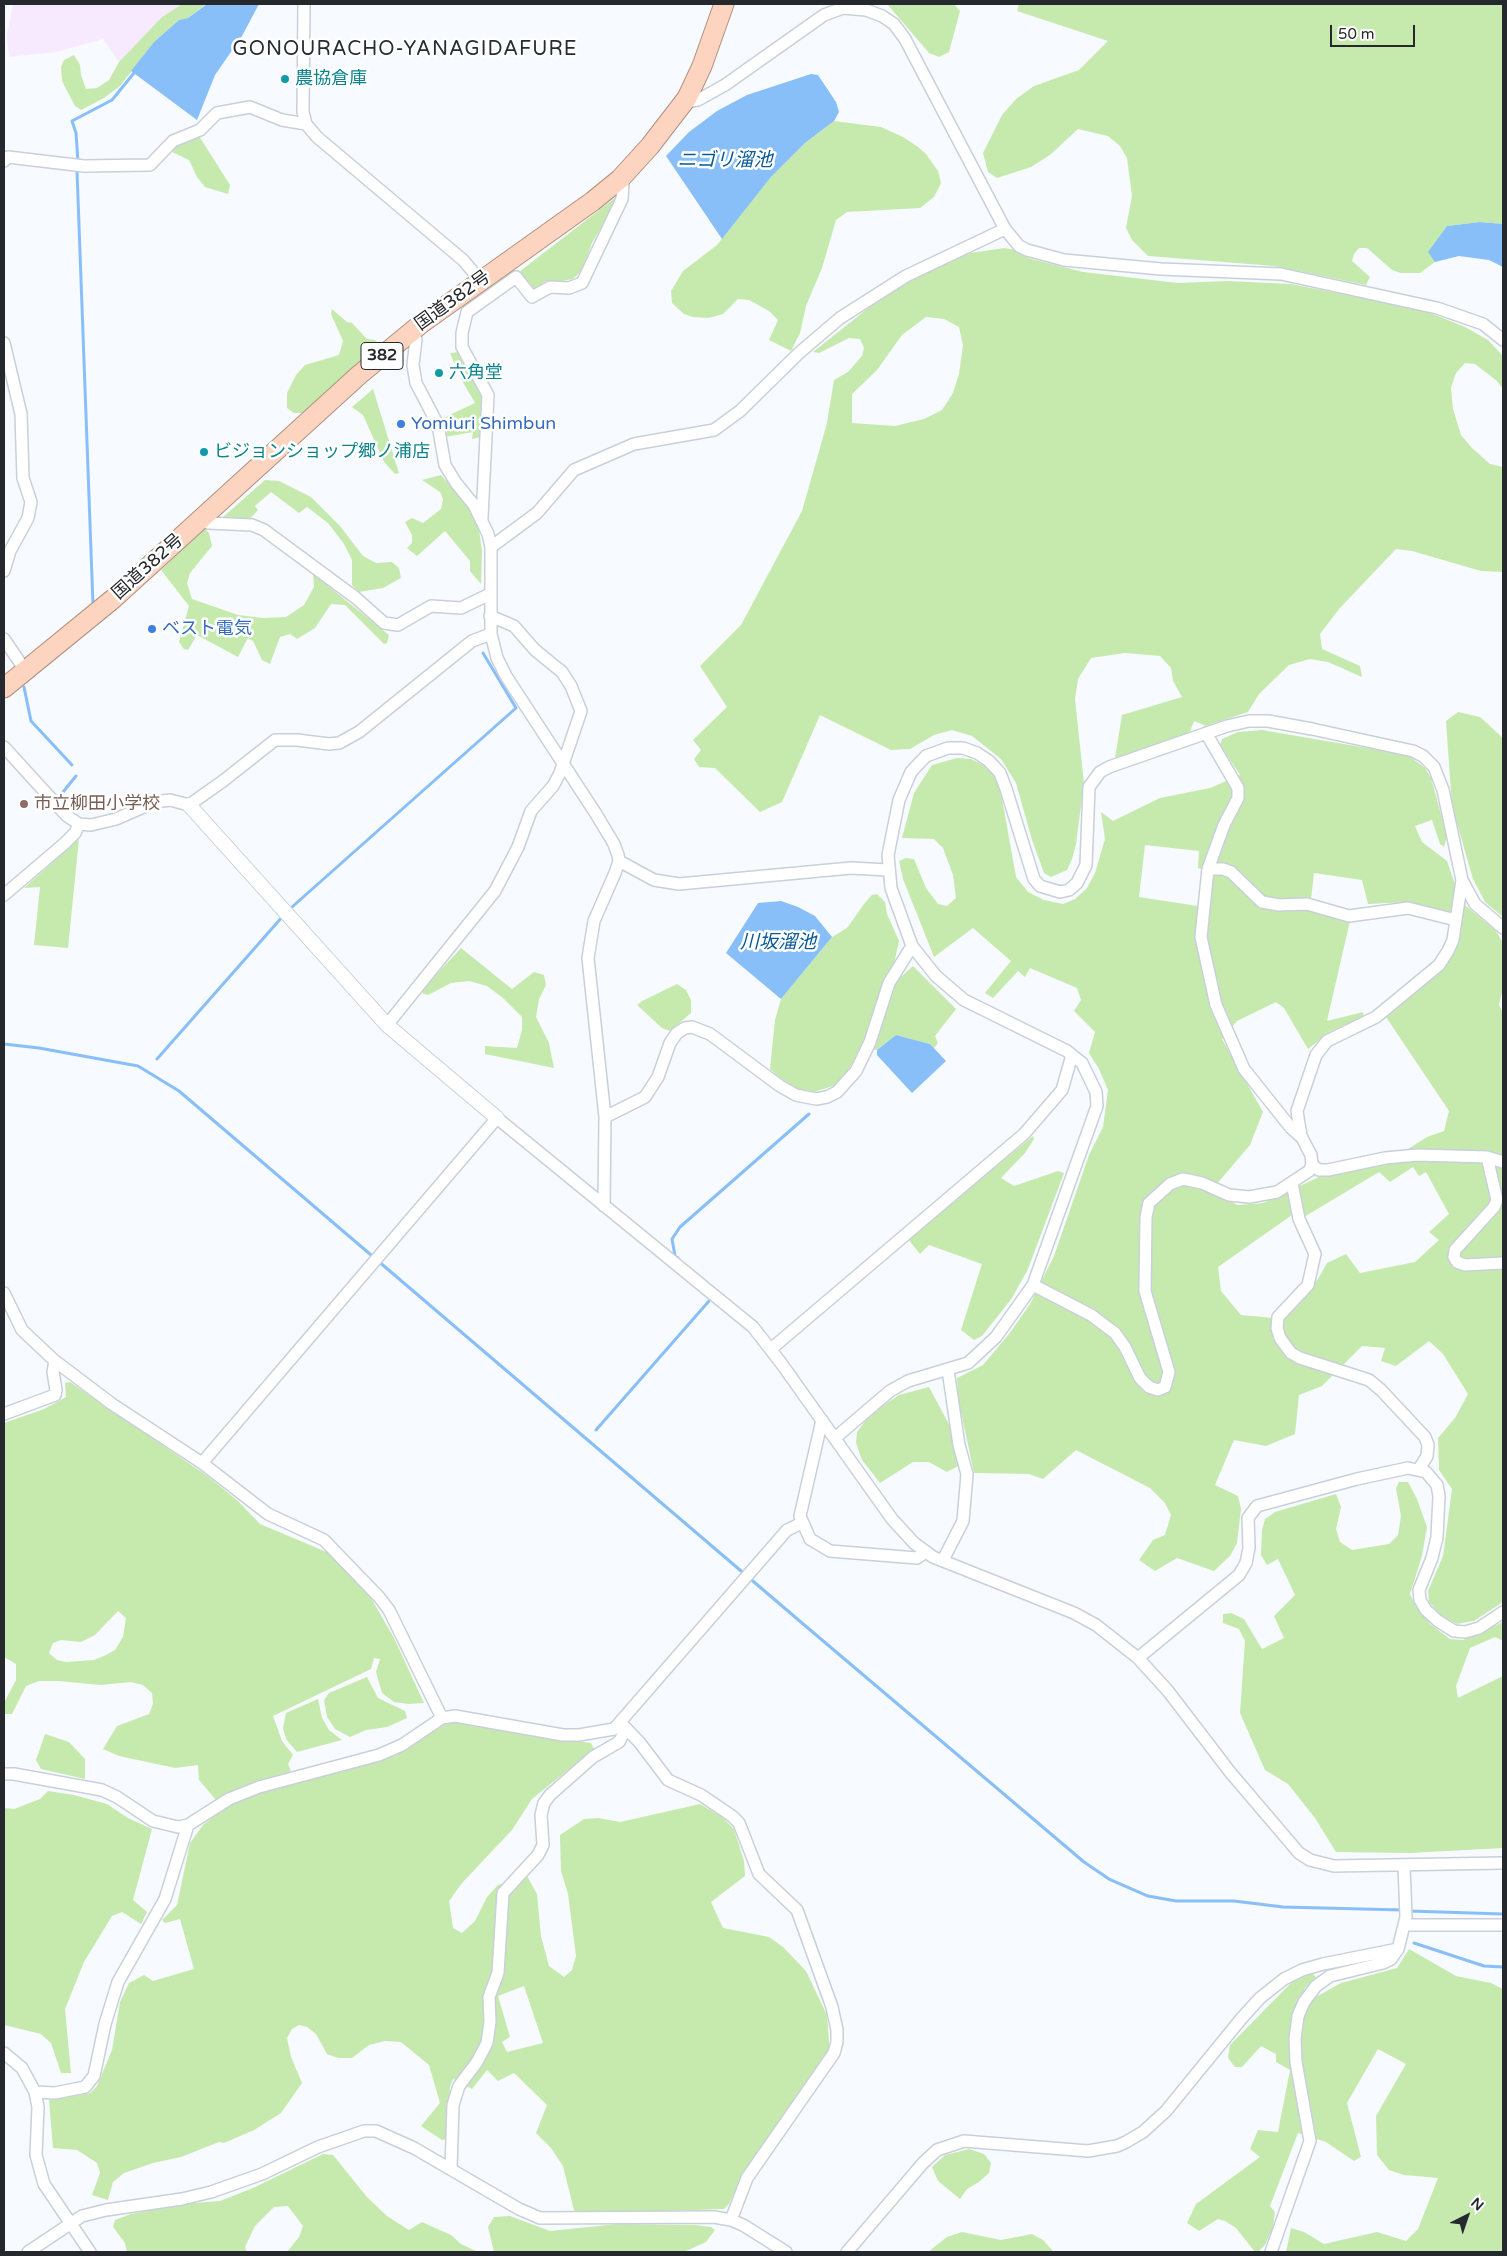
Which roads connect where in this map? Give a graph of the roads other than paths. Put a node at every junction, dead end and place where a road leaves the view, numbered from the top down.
1 (304, 4) edge
2 (724, 4) edge
3 (687, 98) junction
4 (306, 124) junction
5 (4, 161) edge
6 (620, 179) junction
7 (1005, 229) junction
8 (480, 280) junction
9 (412, 331) junction
10 (1503, 340) edge
11 (4, 343) edge
12 (202, 517) junction
13 (482, 518) junction
14 (491, 548) junction
15 (4, 571) edge
16 (490, 594) junction
17 (490, 616) junction
18 (491, 634) junction
19 (4, 639) edge
20 (26, 670) junction
21 (4, 688) edge
22 (1206, 733) junction
23 (4, 747) edge
24 (564, 765) junction
25 (189, 805) junction
26 (79, 824) junction
27 (619, 861) junction
28 (1208, 869) junction
29 (888, 870) junction
30 (1462, 880) junction
31 (4, 895) edge
32 (1456, 920) junction
33 (1503, 928) edge
34 (912, 946) junction
35 (387, 1026) junction
36 (1072, 1056) junction
37 (605, 1117) junction
38 (496, 1118) junction
39 (1301, 1136) junction
40 (1487, 1157) junction
41 (1503, 1162) edge
42 (1312, 1165) junction
43 (1292, 1183) junction
44 (604, 1206) junction
45 (1503, 1263) edge
46 (1034, 1285) junction
47 (4, 1293) edge
48 (771, 1349) junction
49 (55, 1361) junction
50 (948, 1370) junction
51 (4, 1414) edge
52 (822, 1420) junction
53 (835, 1438) junction
54 (202, 1463) junction
55 (1419, 1469) junction
56 (802, 1523) junction
57 (926, 1552) junction
58 (943, 1560) junction
59 (1503, 1612) edge
60 (1138, 1658) junction
61 (442, 1718) junction
62 (624, 1726) junction
63 (4, 1774) edge
64 (188, 1826) junction
65 (1503, 1863) edge
66 (1404, 1866) junction
67 (1405, 1921) junction
68 (1503, 1925) edge
69 (1398, 1949) junction
70 (4, 2053) edge
71 (35, 2092) junction
72 (451, 2169) junction
73 (732, 2220) junction
74 (70, 2224) junction
75 (28, 2252) edge
76 (90, 2252) edge
77 (786, 2252) edge
78 (847, 2252) edge
79 (1271, 2252) edge

1 - 4 street
2 - 3 highway, 国道382号 / 382
3 - 6 highway, 国道382号 / 382
3 - 7 street
4 - 5 street
4 - 8 street
6 - 8 highway, 国道382号 / 382
6 - 13 street
7 - 10 street
7 - 14 street
8 - 9 highway, 国道382号 / 382
9 - 12 highway, 国道382号 / 382
9 - 13 street
11 - 15 street
12 - 16 street
12 - 20 highway, 国道382号 / 382
13 - 14 street
14 - 16 street
16 - 17 street
17 - 18 street
17 - 24 street
18 - 24 street
18 - 25 street
19 - 20 street
20 - 21 highway, 国道382号 / 382
22 - 28 street
22 - 29 street
22 - 30 street
23 - 26 street
24 - 27 street
24 - 35 street
25 - 26 street
25 - 35 street
26 - 31 street
27 - 29 street
27 - 37 street
28 - 32 street
28 - 39 street
29 - 34 street
30 - 32 street
30 - 33 street
32 - 39 street
34 - 36 street
34 - 37 street
35 - 38 street
36 - 46 street
36 - 48 street
37 - 44 street
38 - 44 street
38 - 54 street
39 - 42 street
40 - 41 street
40 - 42 street
40 - 45 street
42 - 43 street
43 - 46 street
43 - 55 street
44 - 48 street
46 - 50 street
47 - 49 street
48 - 52 street
49 - 51 street
49 - 54 street
50 - 53 street
50 - 58 street
52 - 53 street
52 - 56 street
53 - 57 street
54 - 61 street
55 - 59 street
55 - 60 street
56 - 57 street
56 - 62 street
57 - 58 street
58 - 60 street
60 - 66 street
61 - 62 street
61 - 64 street
62 - 72 street
62 - 73 street
63 - 64 street
64 - 71 street
65 - 66 street
66 - 67 street
67 - 68 street
67 - 69 street
69 - 78 street
69 - 79 street
70 - 71 street
71 - 74 street
72 - 73 street
72 - 74 street
73 - 77 street
74 - 75 street
74 - 76 street

